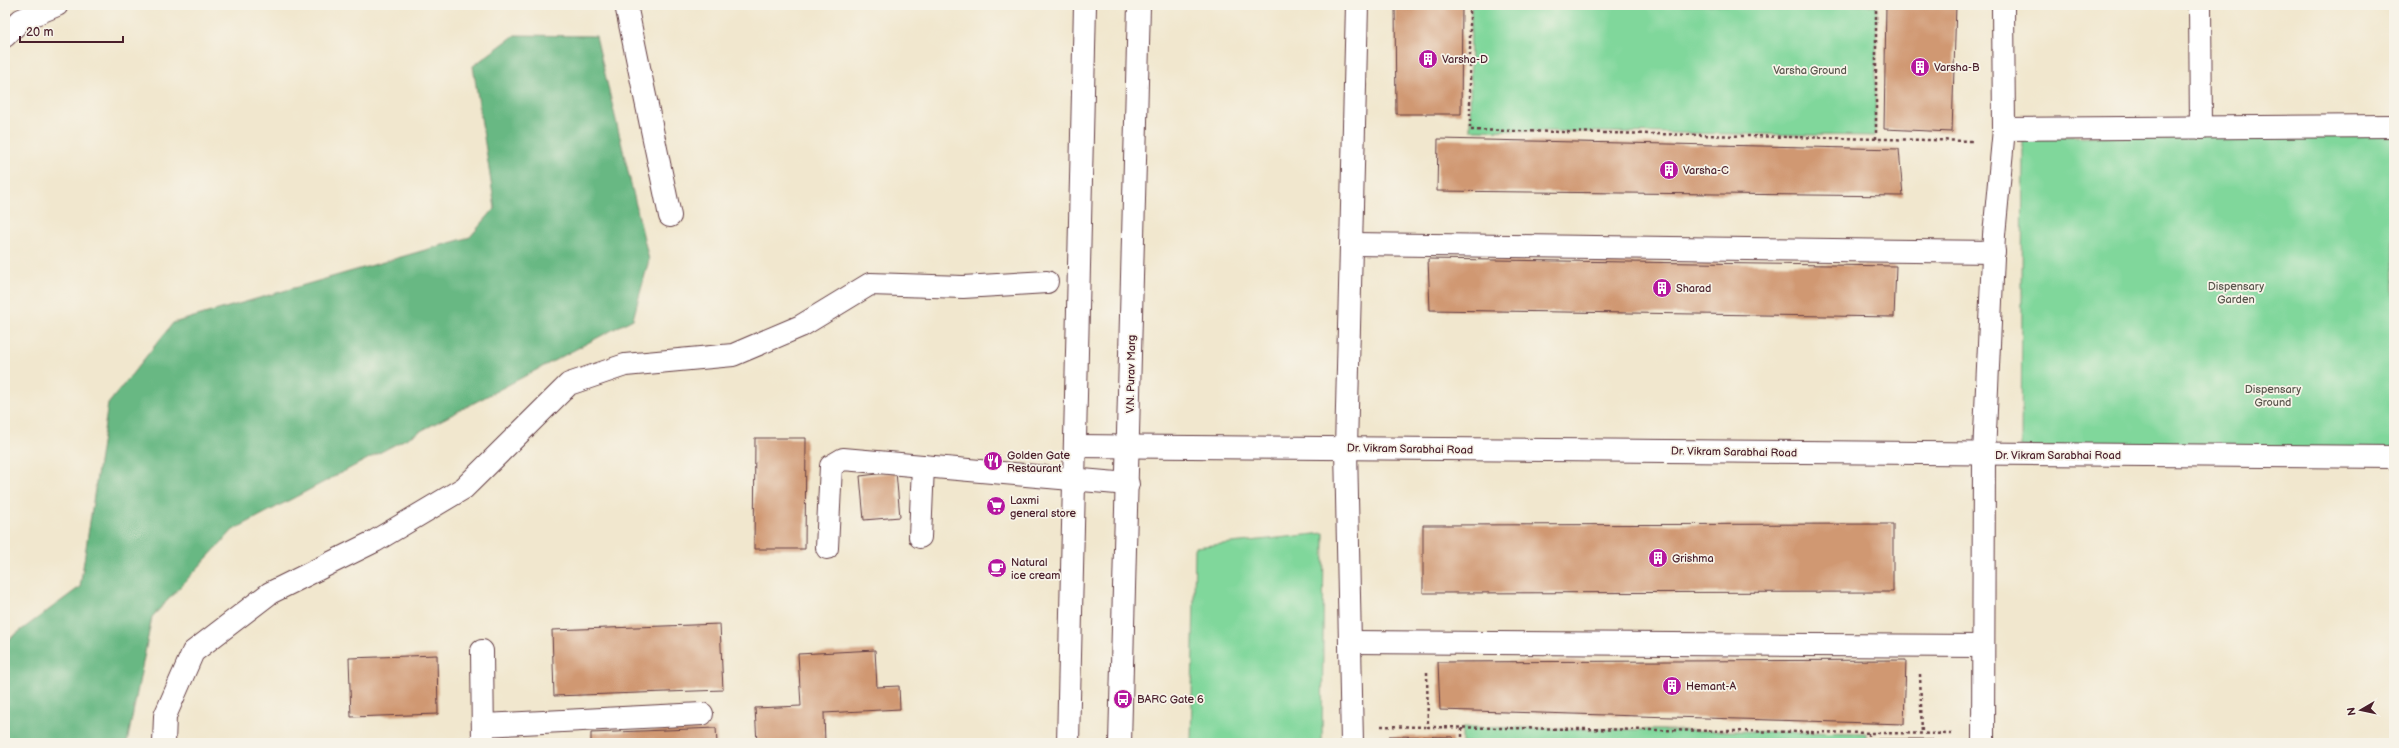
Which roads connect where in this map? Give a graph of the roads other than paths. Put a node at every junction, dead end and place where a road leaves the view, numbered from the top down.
1 (57, 5) edge
2 (626, 5) edge
3 (1085, 5) edge
4 (1139, 5) edge
5 (1357, 5) edge
6 (2003, 5) edge
7 (2200, 5) edge
8 (5, 36) edge
9 (2394, 126) edge
10 (2201, 128) junction
11 (2004, 136) junction
12 (670, 216) dead end
13 (1352, 244) junction
14 (1994, 252) junction
15 (1047, 282) dead end
16 (1075, 446) junction
17 (1129, 446) junction
18 (1346, 448) junction
19 (1984, 454) junction
20 (2394, 457) edge
21 (923, 466) junction
22 (1074, 479) junction
23 (1128, 484) junction
24 (920, 537) dead end
25 (827, 548) dead end
26 (1351, 642) junction
27 (1983, 646) junction
28 (482, 651) dead end
29 (702, 714) dead end
30 (483, 734) edge
31 (1352, 734) edge
32 (1983, 739) edge
33 (164, 743) edge
34 (1068, 743) edge
35 (1120, 743) edge

1 - 8 street
2 - 12 street
3 - 16 street
4 - 17 street, V.N. Purav Marg
5 - 13 street
6 - 11 street
7 - 10 street
9 - 10 street
10 - 11 street
11 - 14 street
13 - 14 street
13 - 18 street
14 - 19 street
15 - 33 street
16 - 17 street, Dr. Vikram Sarabhai Road
16 - 22 street
17 - 18 street, Dr. Vikram Sarabhai Road
17 - 23 street, V.N. Purav Marg
18 - 19 street, Dr. Vikram Sarabhai Road
18 - 26 street
19 - 20 street, Dr. Vikram Sarabhai Road
19 - 27 street
21 - 22 street
21 - 24 street
21 - 25 street
22 - 23 street
22 - 34 street
23 - 35 street, V.N. Purav Marg
26 - 27 street
26 - 31 street
27 - 32 street
28 - 30 street
29 - 30 street

